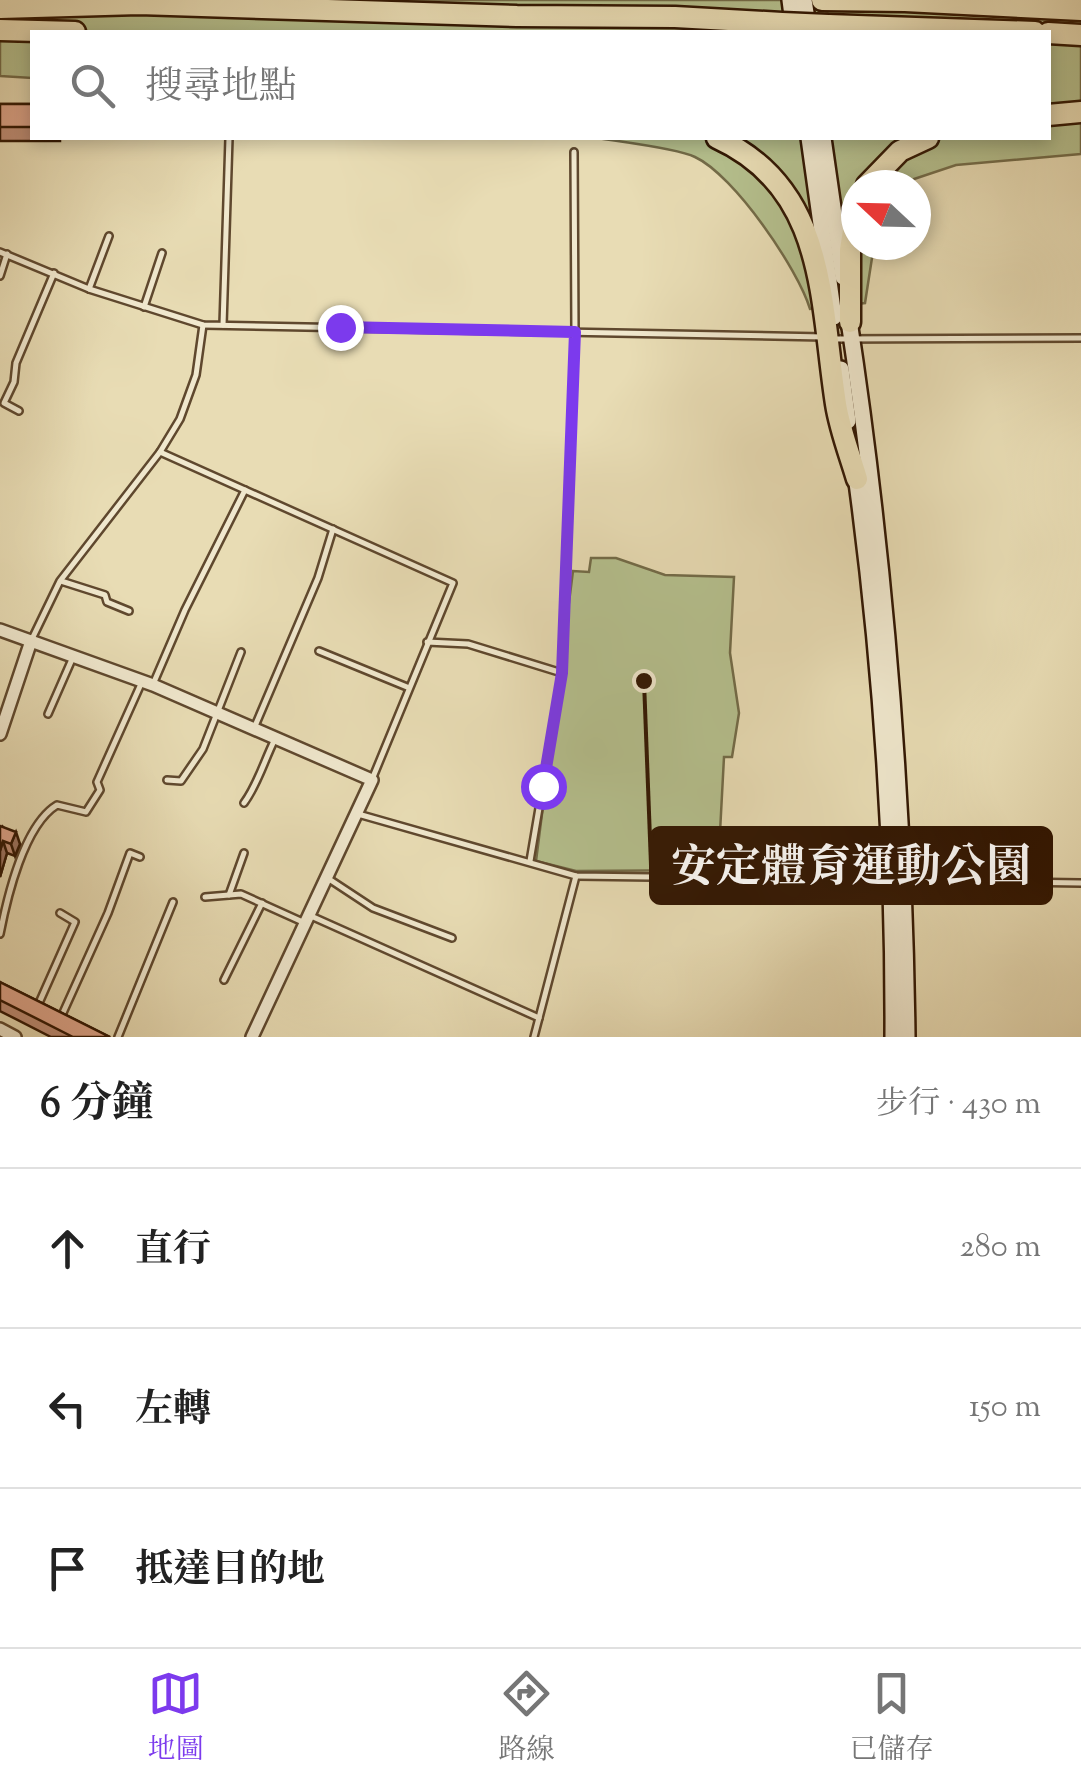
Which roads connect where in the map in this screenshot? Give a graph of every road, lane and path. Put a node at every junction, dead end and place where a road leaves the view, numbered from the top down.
1 (790, 0) edge
2 (804, 0) edge
3 (822, 0) edge
4 (0, 8) edge
5 (1081, 10) edge
6 (788, 28) edge
7 (818, 29) edge
8 (0, 30) edge
9 (890, 30) edge
10 (30, 31) edge
11 (1051, 33) edge
12 (1081, 35) edge
13 (1081, 112) edge
14 (1051, 115) edge
15 (229, 140) edge
16 (721, 140) edge
17 (810, 140) edge
18 (823, 140) edge
19 (923, 140) edge
20 (574, 152) dead end
21 (881, 170) edge
22 (109, 236) dead end
23 (4, 253) edge
24 (162, 253) dead end
25 (849, 260) edge
26 (54, 273) junction
27 (0, 276) edge
28 (90, 288) junction
29 (144, 307) junction
30 (203, 325) junction
31 (223, 325) junction
32 (575, 332) junction
33 (841, 334) junction
34 (1081, 338) edge
35 (19, 411) dead end
36 (160, 452) junction
37 (856, 479) joint
38 (244, 490) junction
39 (334, 529) junction
40 (60, 580) junction
41 (129, 611) dead end
42 (0, 630) edge
43 (31, 641) junction
44 (427, 642) junction
45 (242, 652) dead end
46 (319, 652) dead end
47 (73, 656) junction
48 (562, 673) junction
49 (148, 683) junction
50 (407, 688) junction
51 (216, 713) junction
52 (48, 714) dead end
53 (254, 730) junction
54 (0, 734) edge
55 (275, 739) junction
56 (167, 780) dead end
57 (372, 780) junction
58 (244, 803) dead end
59 (358, 814) junction
60 (244, 853) dead end
61 (140, 857) dead end
62 (530, 862) junction
63 (576, 876) junction
64 (327, 877) junction
65 (898, 880) junction
66 (1081, 883) edge
67 (229, 895) junction
68 (205, 897) dead end
69 (172, 902) dead end
70 (262, 904) junction
71 (60, 912) dead end
72 (306, 919) junction
73 (0, 934) edge
74 (452, 938) dead end
75 (224, 980) dead end
76 (26, 996) edge
77 (39, 1003) junction
78 (62, 1015) junction
79 (539, 1018) junction
80 (78, 1022) edge
81 (0, 1029) edge
82 (15, 1037) edge
83 (118, 1037) edge
84 (252, 1037) edge
85 (534, 1037) edge
86 (893, 1037) edge
87 (907, 1037) edge

1 - 6 main road
2 - 7 main road
3 - 5 highway
4 - 6 highway
6 - 7 highway, bridge
7 - 9 highway
8 - 10 highway
11 - 12 highway
13 - 14 highway
15 - 31 lane
16 - 33 highway
17 - 33 main road
18 - 33 main road
19 - 21 highway
20 - 32 lane
22 - 28 lane
23 - 26 lane
23 - 27 lane
24 - 29 lane
25 - 33 highway
26 - 28 lane
26 - 35 lane
28 - 29 lane
29 - 30 lane
30 - 31 lane
30 - 36 lane
31 - 32 lane
32 - 33 lane
32 - 48 lane
33 - 34 lane
33 - 37 highway
33 - 65 main road
36 - 38 lane
36 - 40 lane
37 - 65 main road
38 - 39 lane
38 - 49 lane
39 - 44 lane
39 - 53 lane
40 - 41 lane
40 - 43 lane
42 - 43 street
43 - 47 street
43 - 54 street
44 - 48 lane
44 - 50 lane
45 - 51 lane
46 - 50 lane
47 - 49 street
47 - 52 lane
48 - 62 lane
49 - 51 street
49 - 73 lane
50 - 57 lane
51 - 53 street
51 - 56 lane
53 - 55 street
55 - 57 street
55 - 58 lane
57 - 59 street
59 - 62 lane
59 - 64 street
60 - 67 lane
61 - 78 lane
62 - 63 lane
63 - 65 lane
63 - 79 lane
64 - 72 street
64 - 74 lane
65 - 66 lane
65 - 86 main road
65 - 87 main road
67 - 68 lane
67 - 70 lane
69 - 83 lane
70 - 72 lane
70 - 75 lane
71 - 77 lane
72 - 79 lane
72 - 84 street
76 - 77 lane
77 - 78 lane
78 - 80 lane
79 - 85 lane
81 - 82 street

